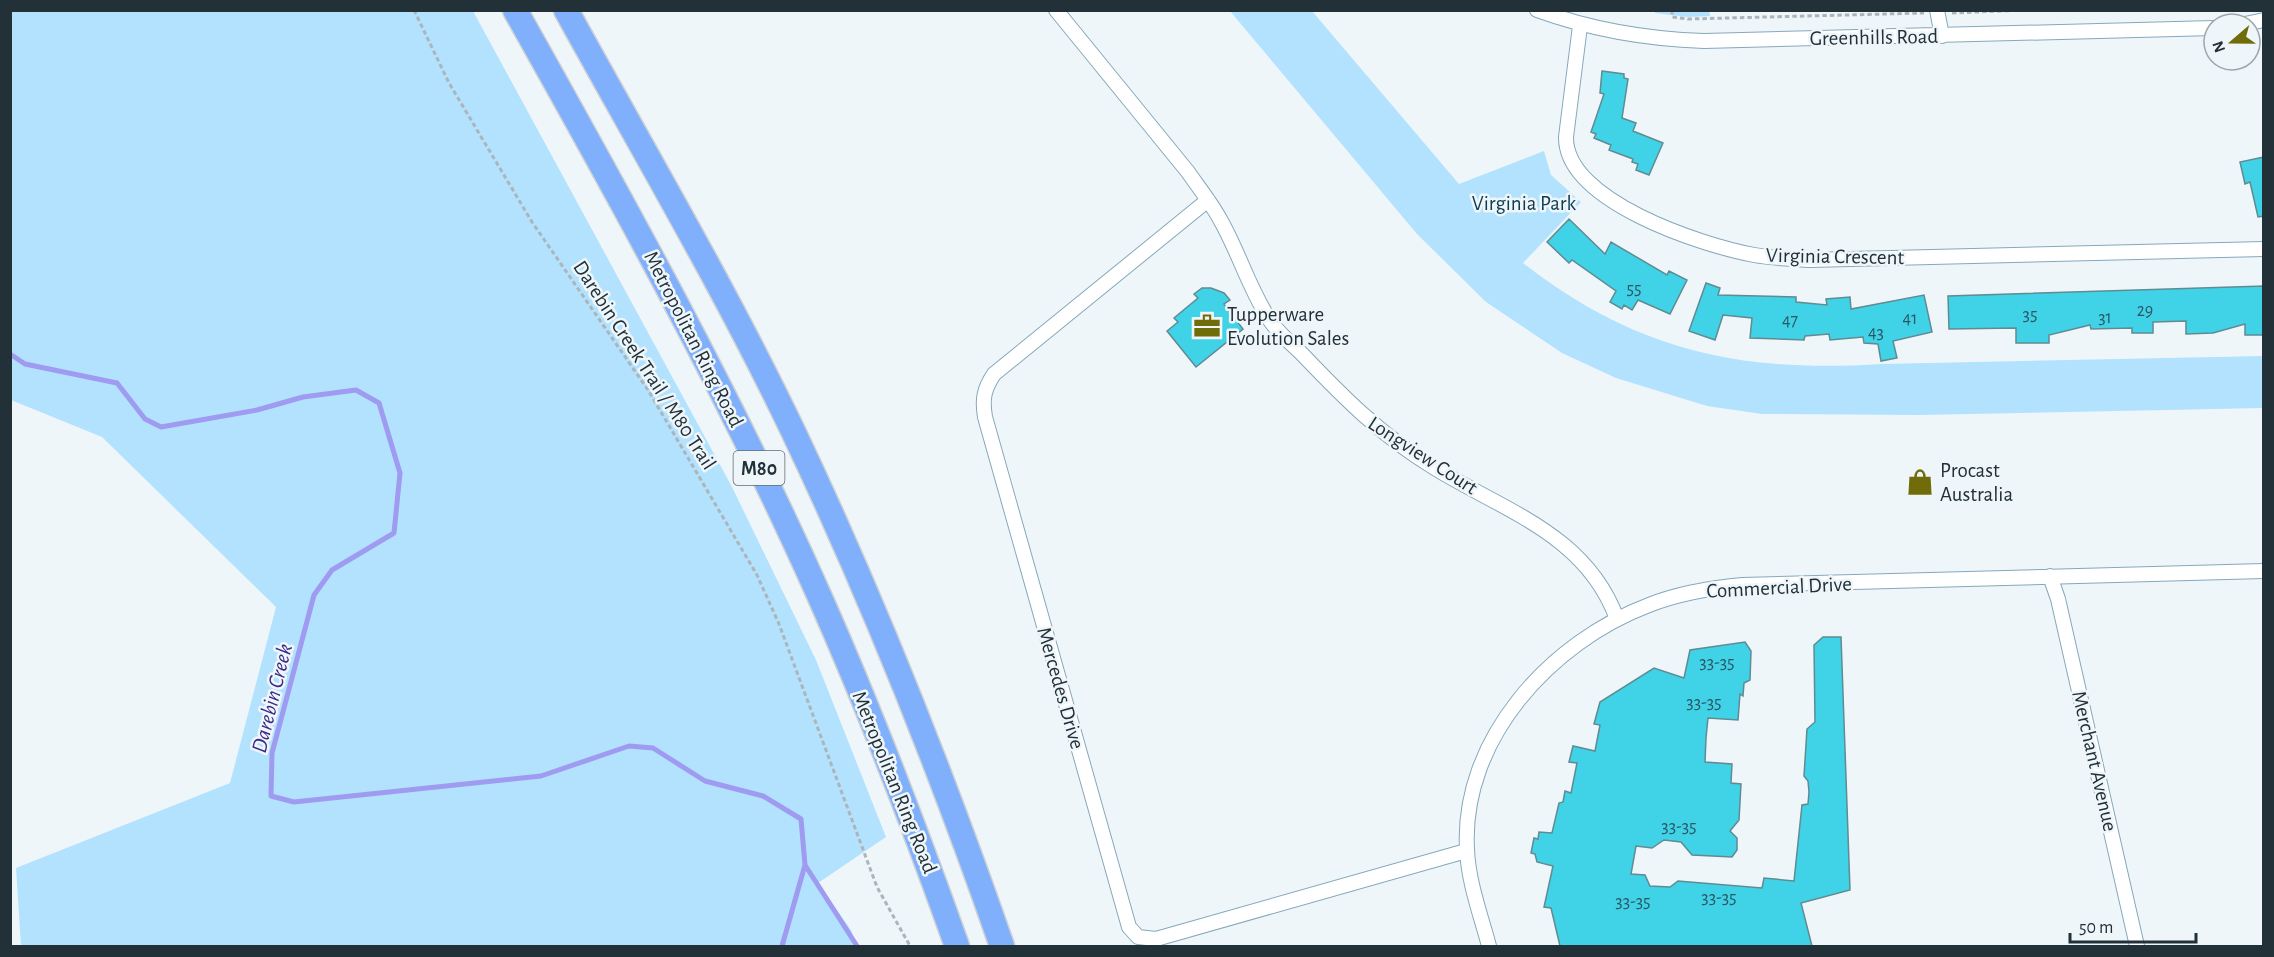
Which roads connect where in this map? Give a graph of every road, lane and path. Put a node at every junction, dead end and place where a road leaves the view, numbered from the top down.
1 (414, 10) edge
2 (515, 10) edge
3 (566, 10) edge
4 (1056, 10) edge
5 (1537, 10) edge
6 (1672, 10) edge
7 (2025, 10) edge
8 (1937, 12) edge
9 (1581, 26) junction
10 (2202, 28) edge
11 (1942, 36) junction
12 (1208, 200) junction
13 (2264, 249) edge
14 (2264, 571) edge
15 (2050, 576) junction
16 (1617, 619) junction
17 (1467, 850) junction
18 (910, 946) edge
19 (957, 946) edge
20 (1002, 946) edge
21 (1489, 946) edge
22 (2137, 946) edge

1 - 18 path, Darebin Creek Trail / M80 Trail
2 - 19 highway, Metropolitan Ring Road / M80
3 - 20 highway, Metropolitan Ring Road / M80
4 - 12 street, Longview Court
5 - 9 street, Greenhills Road
6 - 8 path
7 - 8 path
8 - 11 street
9 - 11 street, Greenhills Road
9 - 13 street, Virginia Crescent
10 - 11 street, Greenhills Road
12 - 16 street, Longview Court
12 - 17 street, Mercedes Drive
14 - 15 street, Commercial Drive
15 - 16 street, Commercial Drive
15 - 22 street, Merchant Avenue
16 - 17 street, Commercial Drive
17 - 21 street, Commercial Drive

